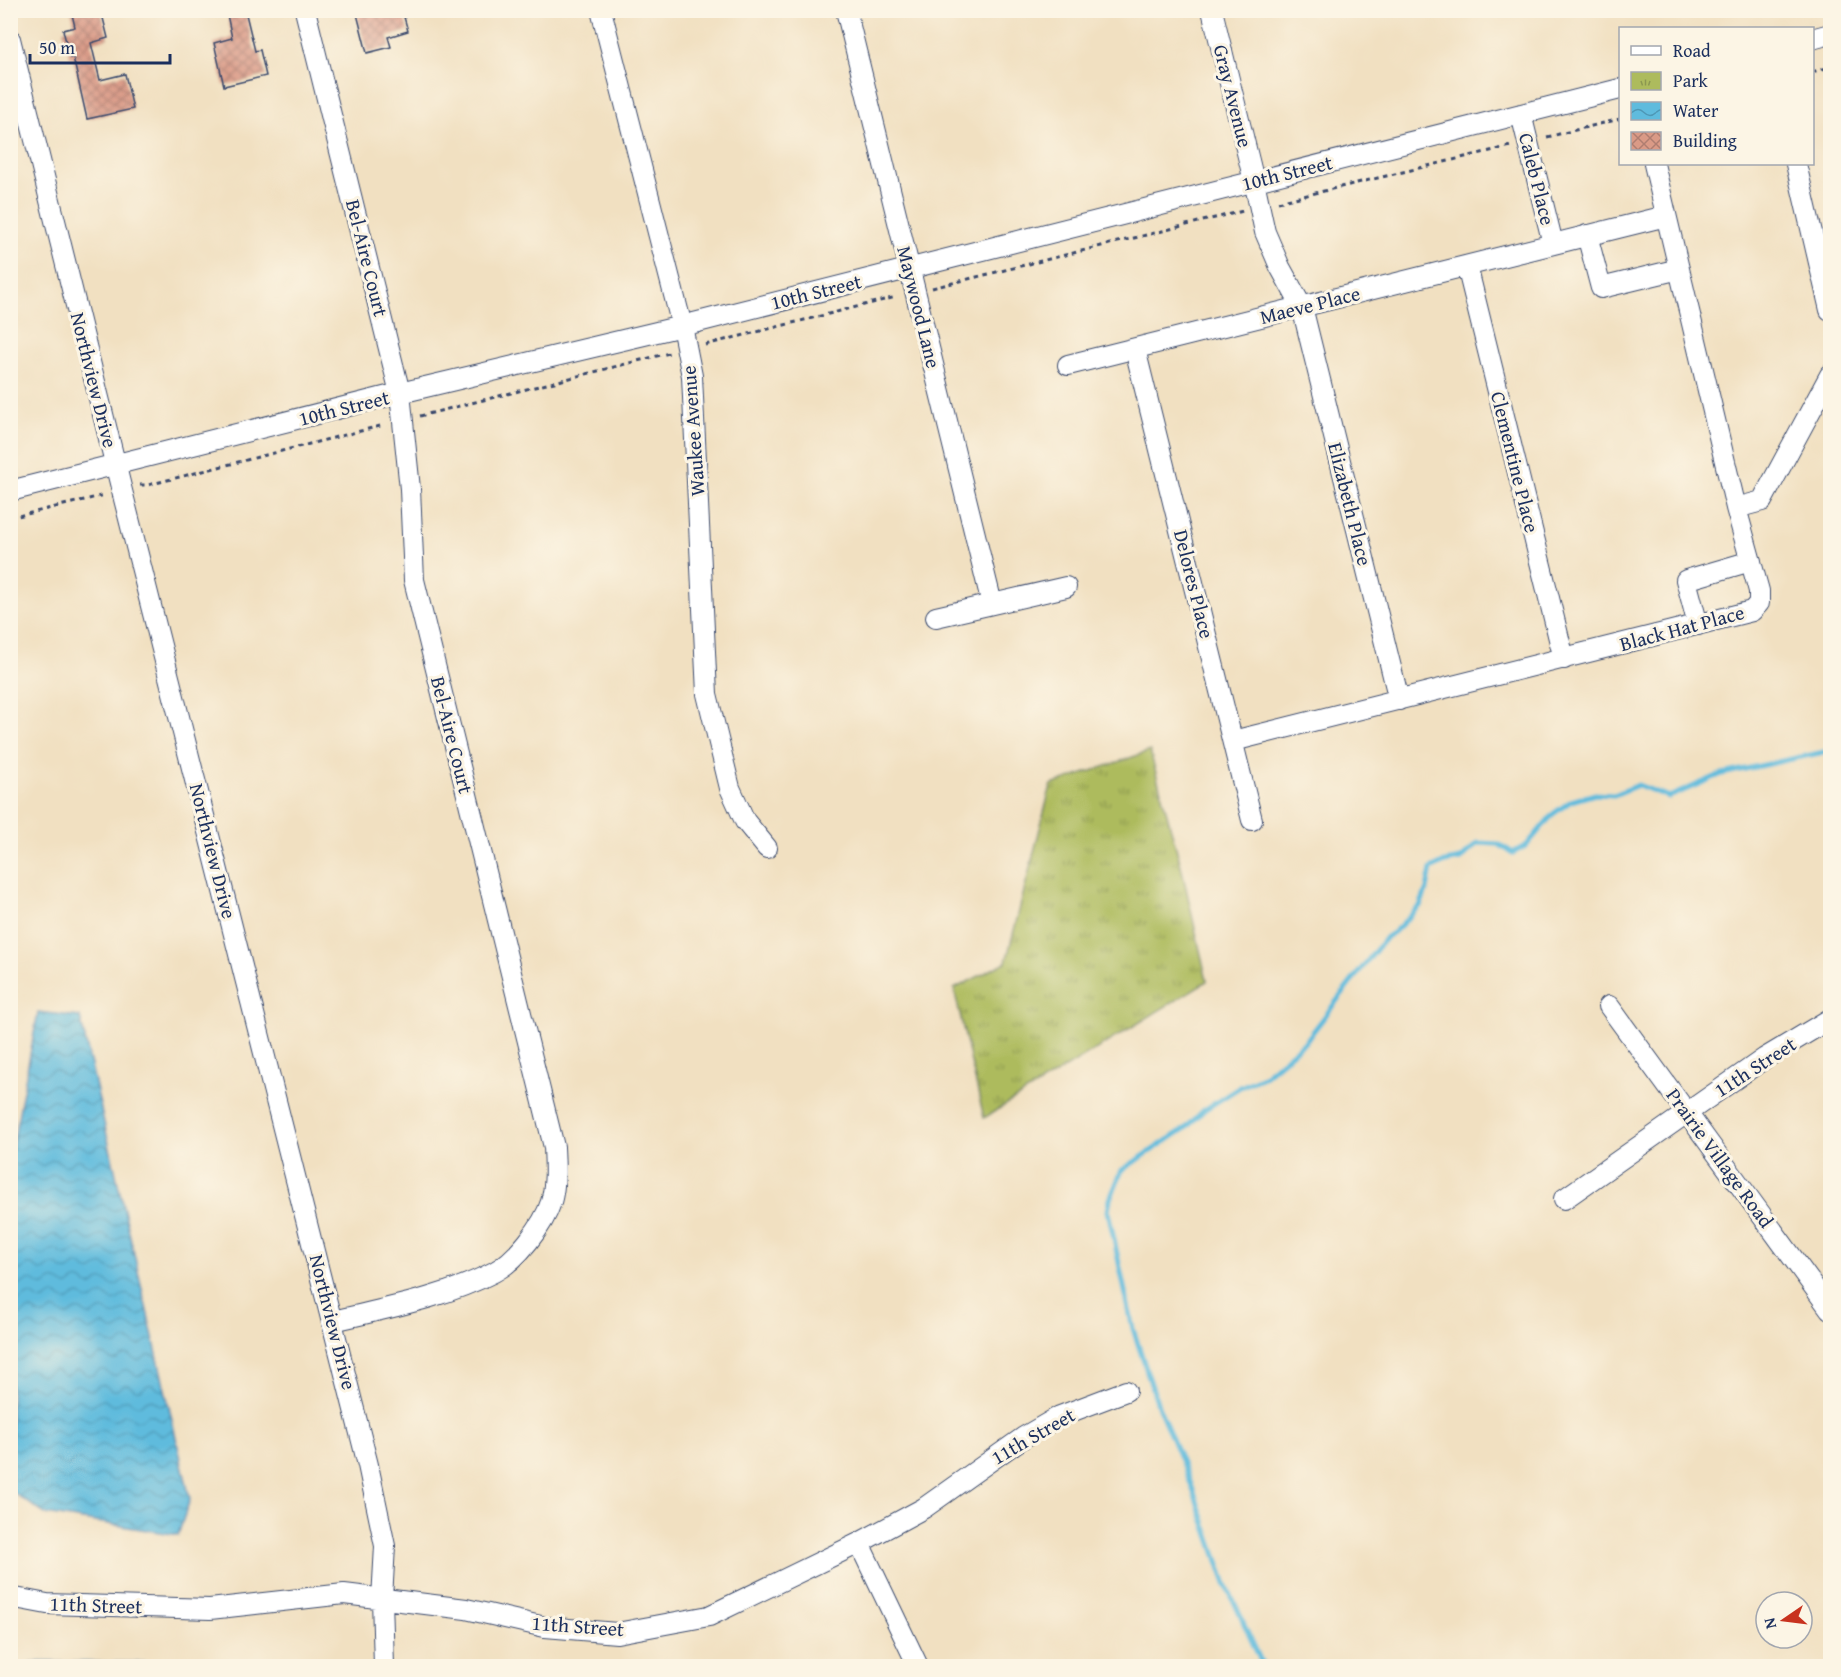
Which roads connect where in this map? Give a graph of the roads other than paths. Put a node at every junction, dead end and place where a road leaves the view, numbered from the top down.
1 (305, 10) edge
2 (601, 10) edge
3 (846, 10) edge
4 (1212, 10) edge
5 (1830, 34) edge
6 (1814, 38) edge
7 (10, 39) edge
8 (1619, 88) edge
9 (1521, 114) junction
10 (1653, 165) edge
11 (1796, 165) edge
12 (1254, 182) junction
13 (1259, 207) joint
14 (1666, 216) junction
15 (1587, 235) junction
16 (1553, 244) junction
17 (1825, 265) edge
18 (1467, 266) junction
19 (909, 268) junction
20 (1679, 269) junction
21 (1302, 307) junction
22 (1830, 310) edge
23 (682, 326) junction
24 (1135, 349) junction
25 (1068, 365) dead end
26 (1830, 375) edge
27 (400, 393) junction
28 (115, 465) junction
29 (10, 491) edge
30 (1736, 508) junction
31 (1751, 561) junction
32 (1066, 587) dead end
33 (992, 604) junction
34 (936, 617) dead end
35 (1698, 625) junction
36 (1564, 659) junction
37 (1398, 700) junction
38 (1233, 741) junction
39 (1252, 820) dead end
40 (767, 848) dead end
41 (1609, 1006) dead end
42 (1830, 1019) edge
43 (1687, 1113) junction
44 (1564, 1199) dead end
45 (1830, 1309) edge
46 (333, 1321) junction
47 (1125, 1391) dead end
48 (859, 1543) junction
49 (10, 1597) edge
50 (382, 1599) junction
51 (384, 1666) edge
52 (918, 1666) edge

1 - 27 street, Bel-Aire Court
2 - 23 street, Waukee Avenue
3 - 19 street, Maywood Lane
4 - 12 street, Gray Avenue
5 - 6 street
7 - 28 street, Northview Drive
8 - 9 street, 10th Street
9 - 12 street, 10th Street
9 - 16 street, Caleb Place
10 - 14 street, Black Hat Place
11 - 17 street
12 - 13 street, Gray Avenue
12 - 19 street, 10th Street
13 - 21 street, Elizabeth Place
14 - 15 street, Maeve Place
14 - 20 street, Black Hat Place
15 - 16 street, Maeve Place
15 - 20 street
16 - 18 street, Maeve Place
17 - 22 street
18 - 21 street, Maeve Place
18 - 36 street, Clementine Place
19 - 23 street, 10th Street
19 - 33 street, Maywood Lane
20 - 30 street, Black Hat Place
21 - 24 street, Maeve Place
21 - 37 street, Elizabeth Place
23 - 27 street, 10th Street
23 - 40 street, Waukee Avenue
24 - 25 street, Maeve Place
24 - 38 street, Delores Place
26 - 30 street
27 - 28 street, 10th Street
27 - 46 street, Bel-Aire Court
28 - 29 street, 10th Street
28 - 46 street, Northview Drive
30 - 31 street, Black Hat Place
31 - 35 street, Black Hat Place
31 - 35 street
32 - 33 street
33 - 34 street
35 - 36 street, Black Hat Place
36 - 37 street, Black Hat Place
37 - 38 street, Black Hat Place
38 - 39 street, Delores Place
41 - 43 street, Prairie Village Road
42 - 43 street, 11th Street
43 - 44 street, 11th Street
43 - 45 street, Prairie Village Road
46 - 50 street, Northview Drive
47 - 48 street, 11th Street
48 - 50 street, 11th Street
48 - 52 street
49 - 50 street, 11th Street
50 - 51 street, Northview Drive

